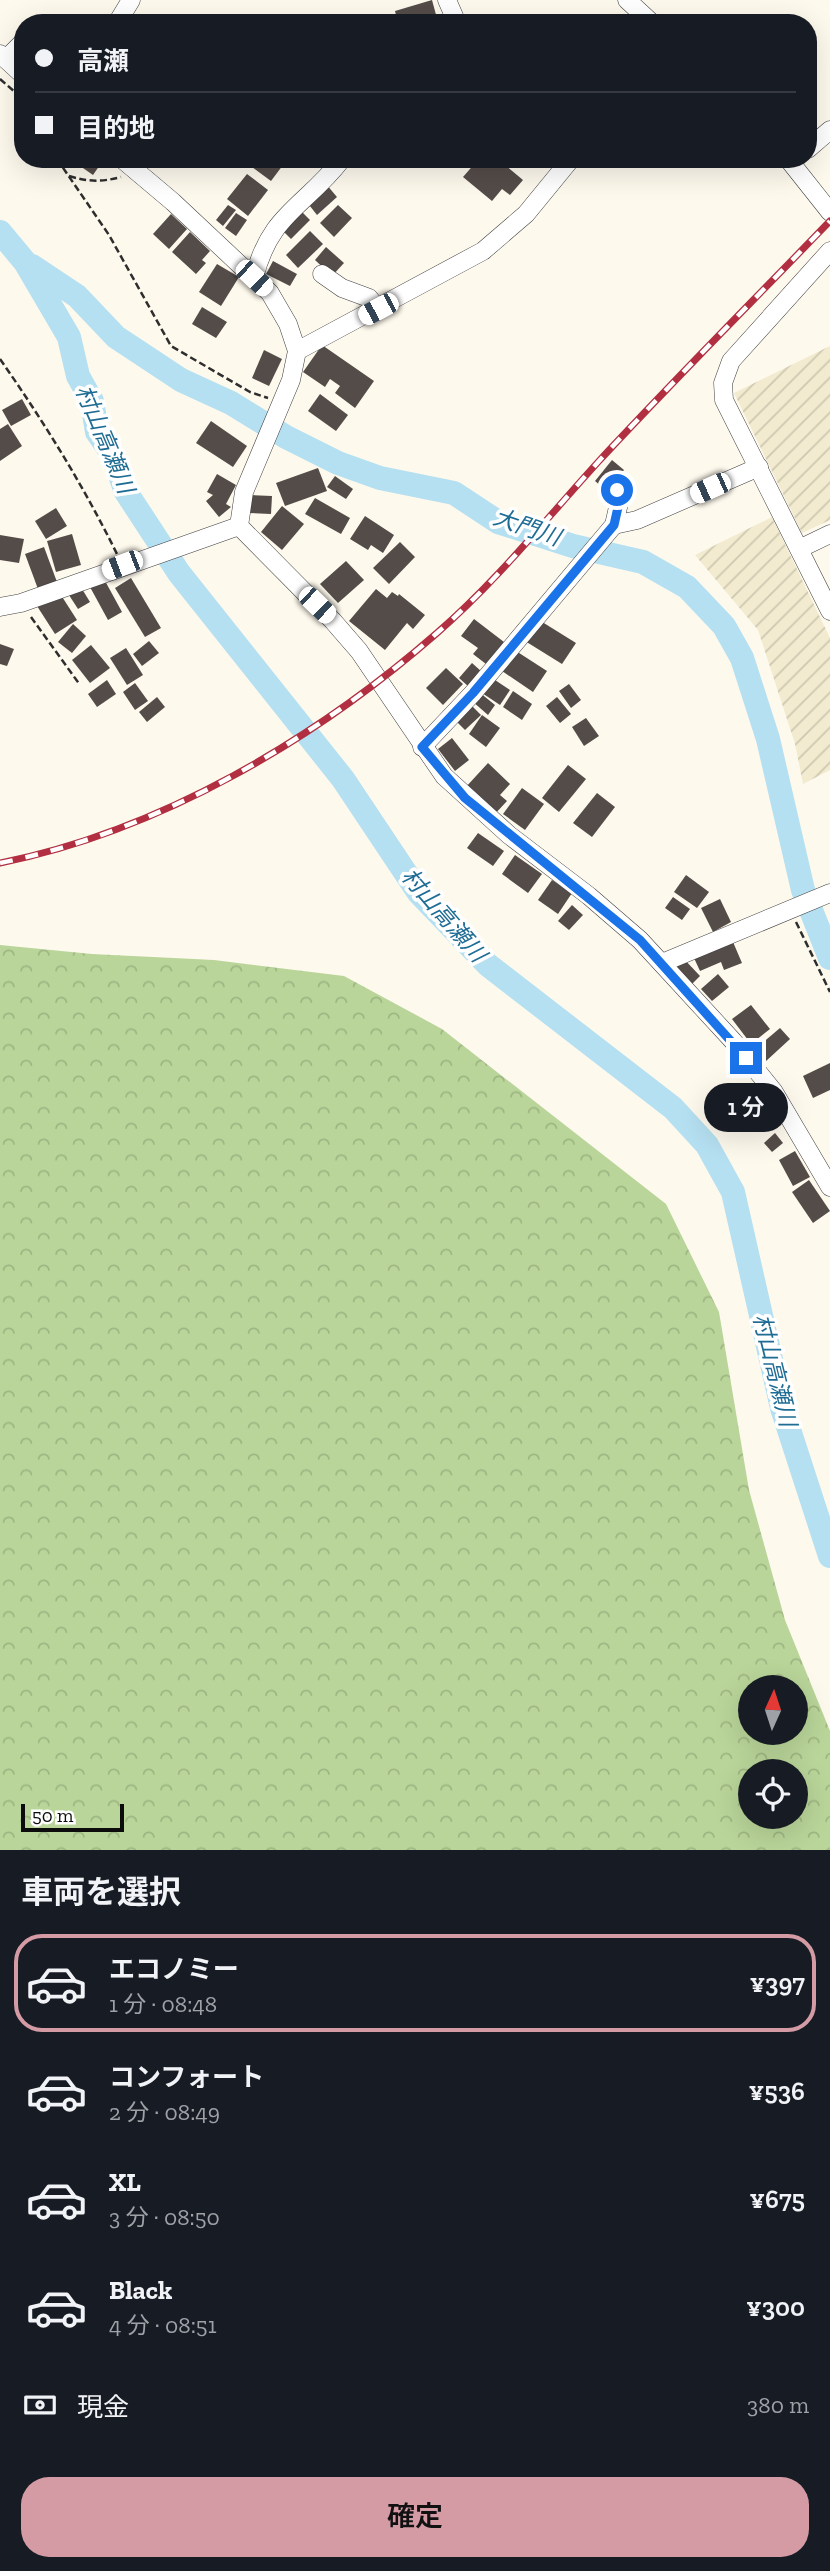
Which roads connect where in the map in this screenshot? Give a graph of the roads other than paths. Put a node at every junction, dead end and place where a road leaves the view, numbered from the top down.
1 (627, 0) edge
2 (642, 14) edge
3 (132, 168) edge
4 (335, 168) edge
5 (555, 168) edge
6 (799, 168) edge
7 (830, 212) edge
8 (830, 251) edge
9 (323, 274) dead end
10 (254, 278) junction
11 (378, 309) junction
12 (297, 351) junction
13 (759, 467) junction
14 (617, 490) dead end
15 (614, 525) junction
16 (239, 526) junction
17 (830, 534) edge
18 (800, 548) junction
19 (0, 607) edge
20 (830, 611) edge
21 (422, 747) junction
22 (830, 894) edge
23 (662, 963) junction
24 (830, 1187) edge

1 - 2 street
3 - 10 street
4 - 10 street
5 - 11 street
6 - 7 street
8 - 13 street
9 - 11 street
10 - 12 street
11 - 12 street
12 - 16 street
13 - 15 street
13 - 18 street
14 - 15 street
15 - 21 street
16 - 19 street
16 - 21 street
17 - 18 street
18 - 20 street
21 - 23 street
22 - 23 street
23 - 24 street

